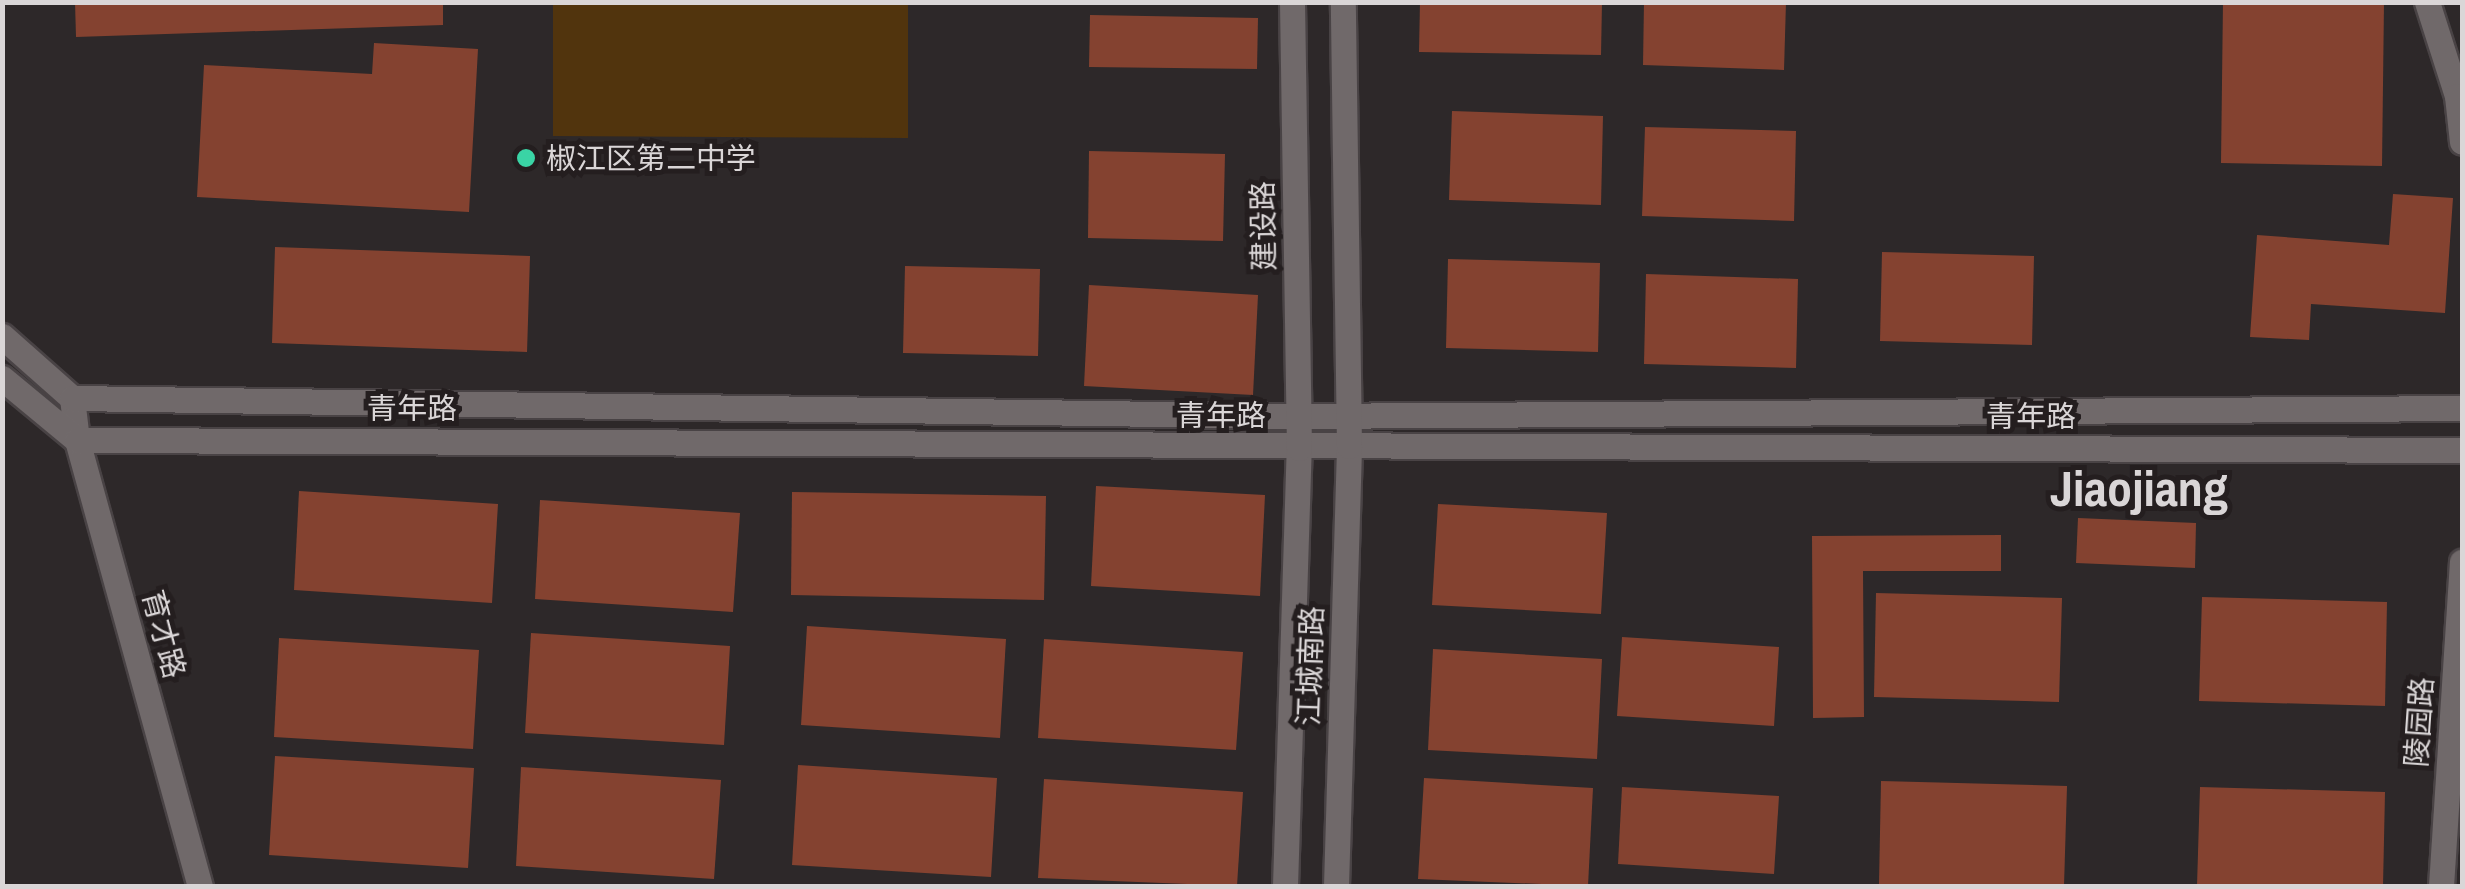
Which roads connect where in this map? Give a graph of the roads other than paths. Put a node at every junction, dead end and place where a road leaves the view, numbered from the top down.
1 (1292, 2) edge
2 (1342, 2) edge
3 (2426, 2) edge
4 (2460, 104) edge
5 (2462, 142) edge
6 (2, 336) edge
7 (2, 378) edge
8 (72, 398) junction
9 (2462, 408) edge
10 (1349, 411) junction
11 (1298, 416) junction
12 (76, 440) junction
13 (1349, 446) junction
14 (1299, 448) junction
15 (2462, 450) edge
16 (2462, 562) edge
17 (200, 886) edge
18 (1284, 886) edge
19 (1336, 886) edge
20 (2441, 886) edge

1 - 11 main road, 建设路
2 - 10 main road
3 - 4 main road
4 - 5 main road
6 - 8 main road
7 - 12 main road
8 - 11 main road
8 - 12 main road, 育才路
9 - 10 main road
10 - 11 main road
10 - 13 main road
11 - 14 main road, 建设路
12 - 14 main road, 青年路
12 - 17 main road, 育才路
13 - 14 main road, 青年路
13 - 15 main road, 青年路
13 - 19 main road, 江城南路
14 - 18 main road, 江城南路
16 - 20 main road, 陵园路

